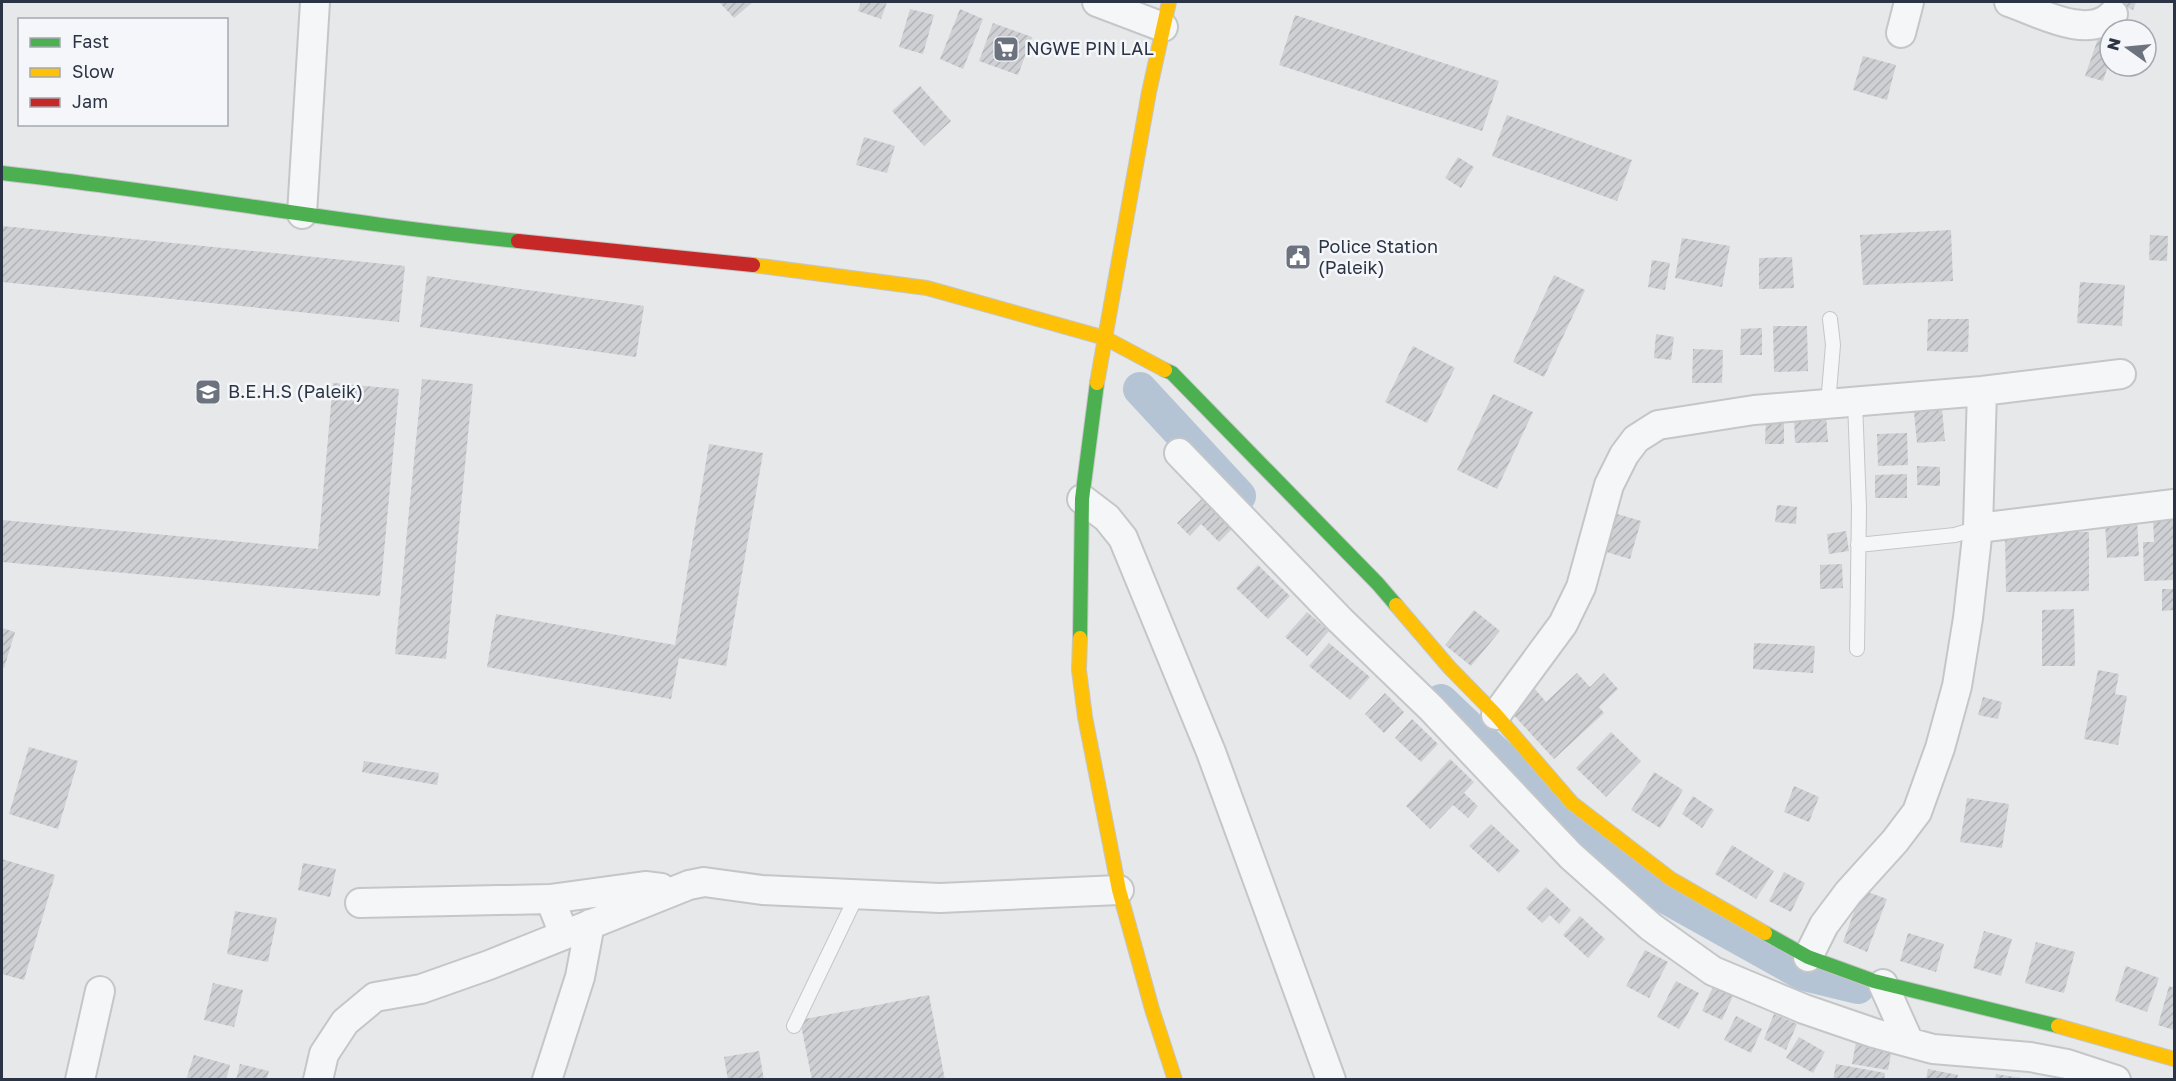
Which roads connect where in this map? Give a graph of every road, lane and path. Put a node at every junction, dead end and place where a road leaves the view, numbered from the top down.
1 (315, 2) edge
2 (1097, 2) edge
3 (1909, 2) edge
4 (2009, 2) edge
5 (1166, 14) edge
6 (2113, 14) dead end
7 (1901, 33) dead end
8 (2, 173) edge
9 (302, 214) junction
10 (1830, 319) dead end
11 (1105, 338) junction
12 (2121, 374) dead end
13 (1982, 391) junction
14 (1842, 403) junction
15 (1179, 453) dead end
16 (1082, 499) junction
17 (2175, 504) edge
18 (1978, 528) junction
19 (1858, 545) junction
20 (1857, 649) dead end
21 (1496, 715) junction
22 (1119, 890) junction
23 (673, 891) junction
24 (856, 895) junction
25 (550, 899) junction
26 (360, 903) dead end
27 (577, 929) junction
28 (1808, 957) junction
29 (100, 991) dead end
30 (1888, 994) junction
31 (794, 1026) dead end
32 (1909, 1042) junction
33 (2175, 1059) edge
34 (80, 1080) edge
35 (318, 1080) edge
36 (547, 1080) edge
37 (1175, 1080) edge
38 (1331, 1080) edge
39 (2116, 1080) edge

1 - 9 street
2 - 5 street
3 - 7 street
4 - 6 street
5 - 11 street
8 - 9 street
9 - 11 street
10 - 14 lane
11 - 16 street
11 - 21 street
12 - 13 street
13 - 14 street
13 - 18 street
14 - 19 lane
14 - 21 street
15 - 32 street
16 - 22 street
16 - 38 street
17 - 18 street
18 - 19 lane
18 - 28 street
19 - 20 lane
21 - 28 street
22 - 24 street
22 - 37 street
23 - 24 street
23 - 25 street
23 - 27 street
24 - 31 lane
25 - 26 street
25 - 27 street
27 - 35 street
27 - 36 street
28 - 30 street
29 - 34 street
30 - 32 street
30 - 33 street
32 - 39 street

